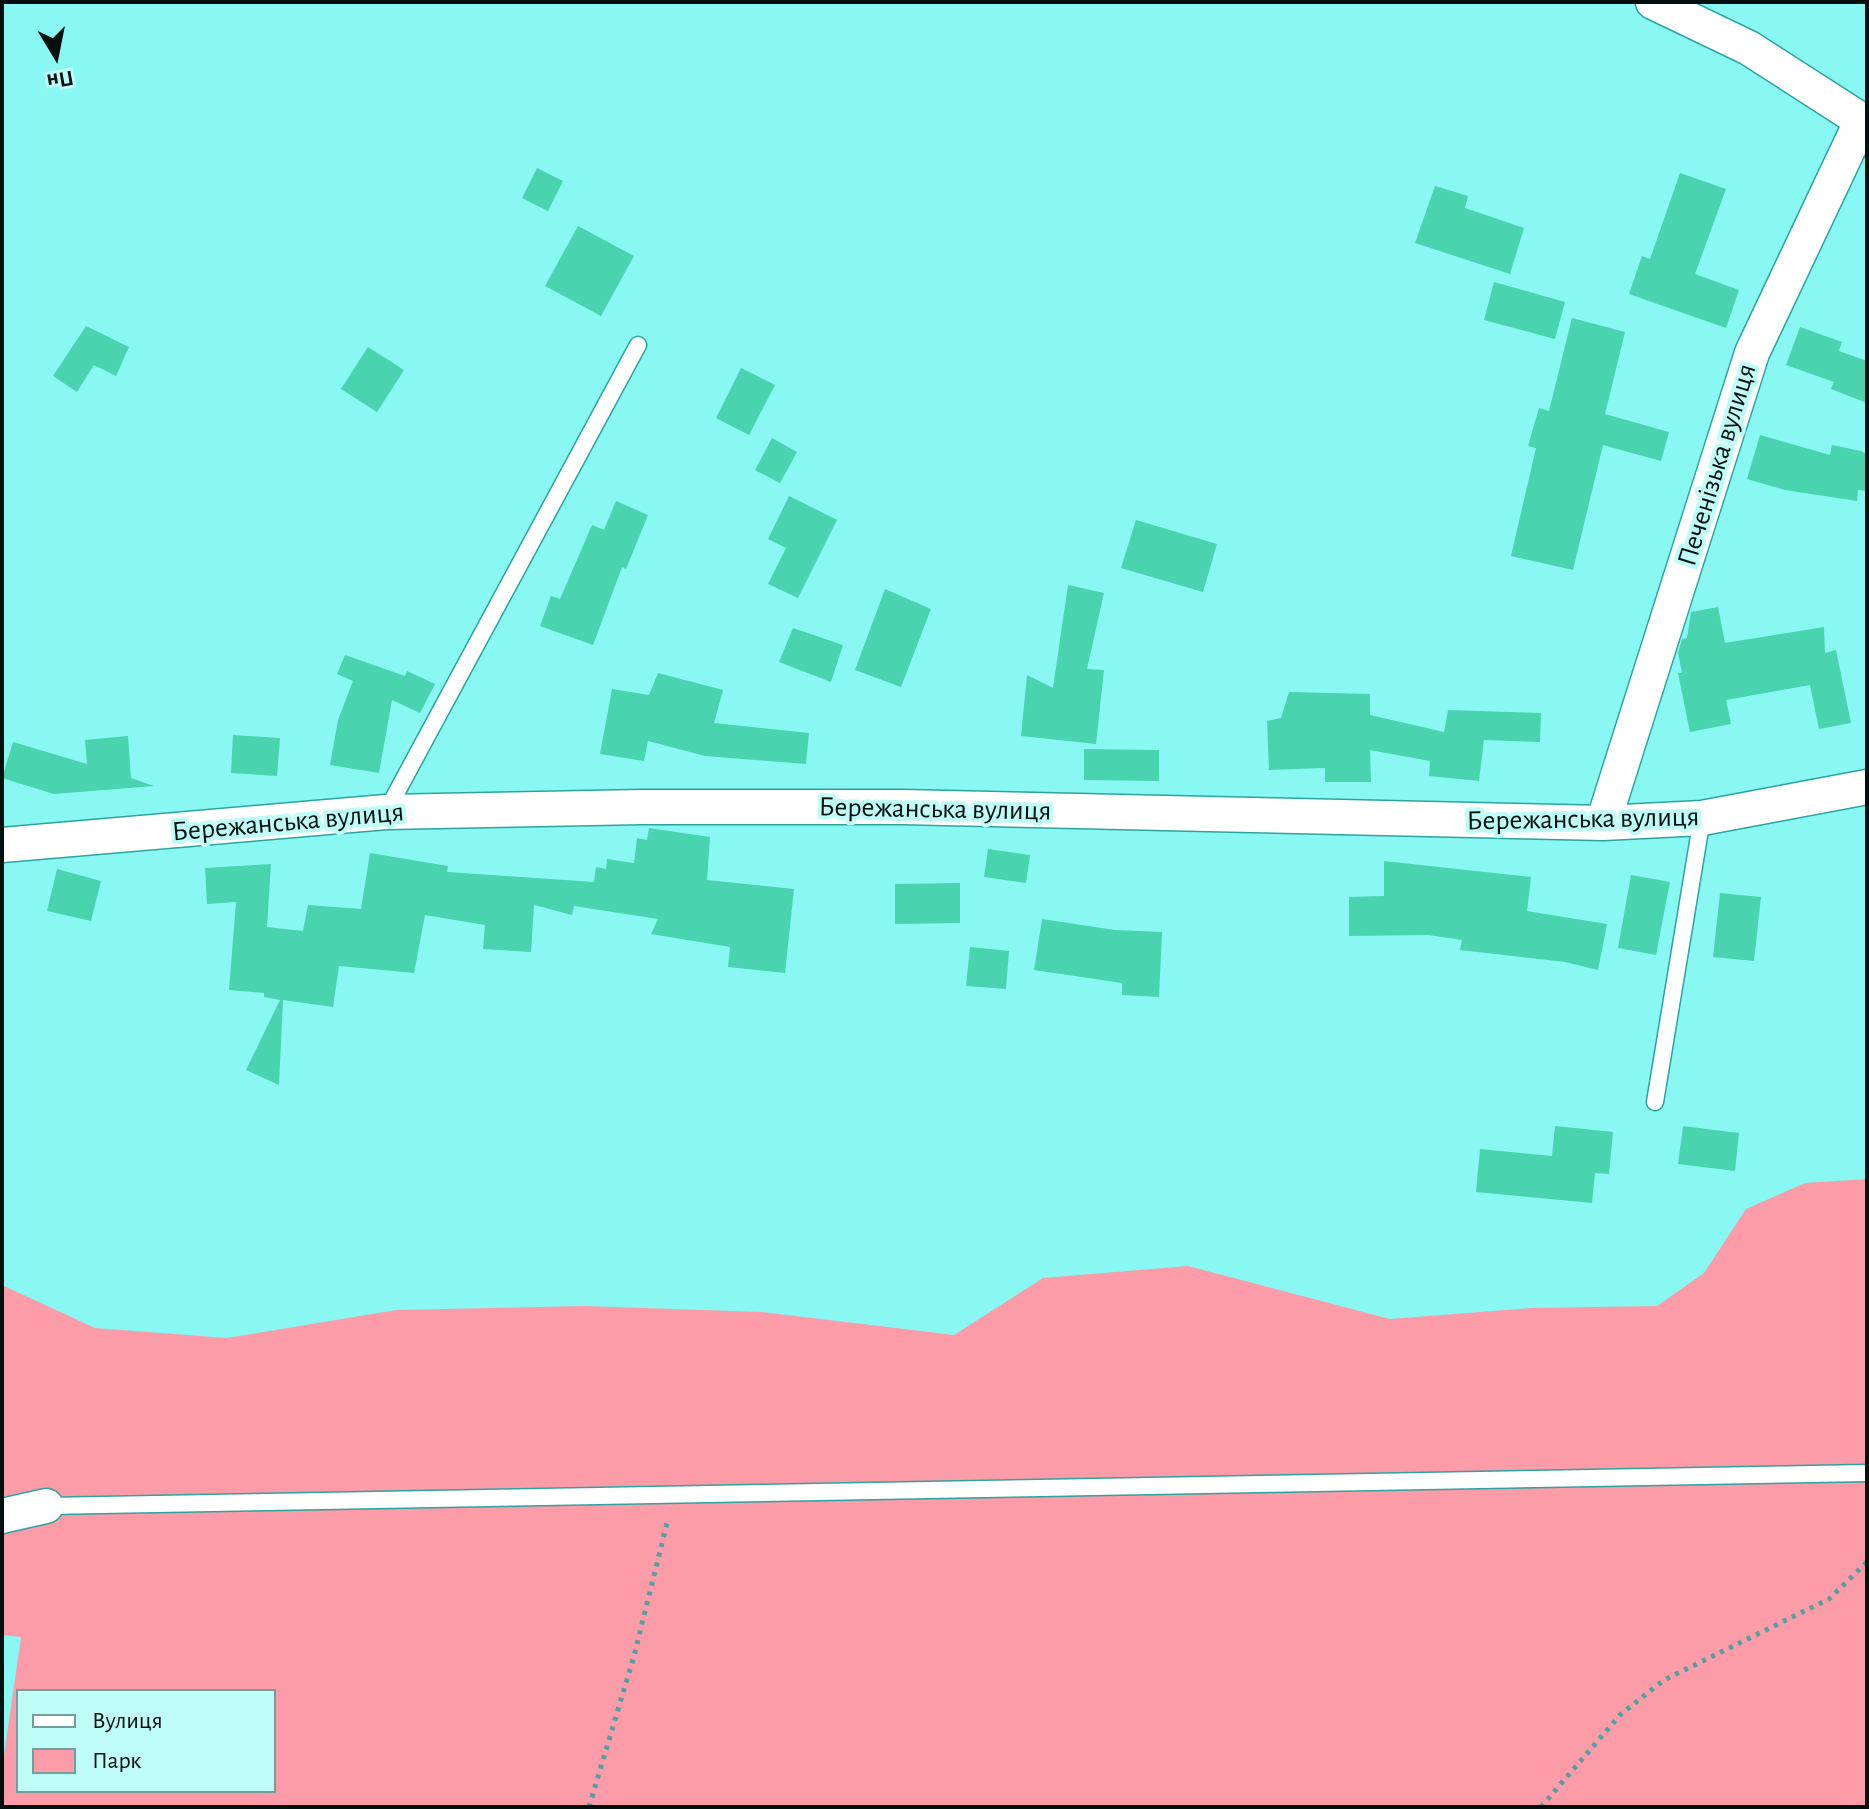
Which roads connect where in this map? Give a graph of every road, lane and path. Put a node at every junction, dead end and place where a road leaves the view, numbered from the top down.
1 (1653, 2) edge
2 (1864, 122) edge
3 (638, 345) dead end
4 (1867, 787) edge
5 (386, 812) junction
6 (1702, 818) junction
7 (1603, 823) junction
8 (2, 845) edge
9 (1655, 1102) dead end
10 (1867, 1473) edge
11 (675, 1494) junction
12 (46, 1506) joint
13 (2, 1516) edge
14 (1867, 1562) edge
15 (589, 1807) edge
16 (1541, 1807) edge

1 - 2 street
2 - 7 street, Печенізька вулиця
3 - 5 lane
4 - 6 street, Бережанська вулиця
5 - 7 street, Бережанська вулиця
5 - 8 street, Бережанська вулиця
6 - 7 street, Бережанська вулиця
6 - 9 lane
10 - 11 lane
11 - 12 lane
11 - 15 path
12 - 13 street
14 - 16 path

